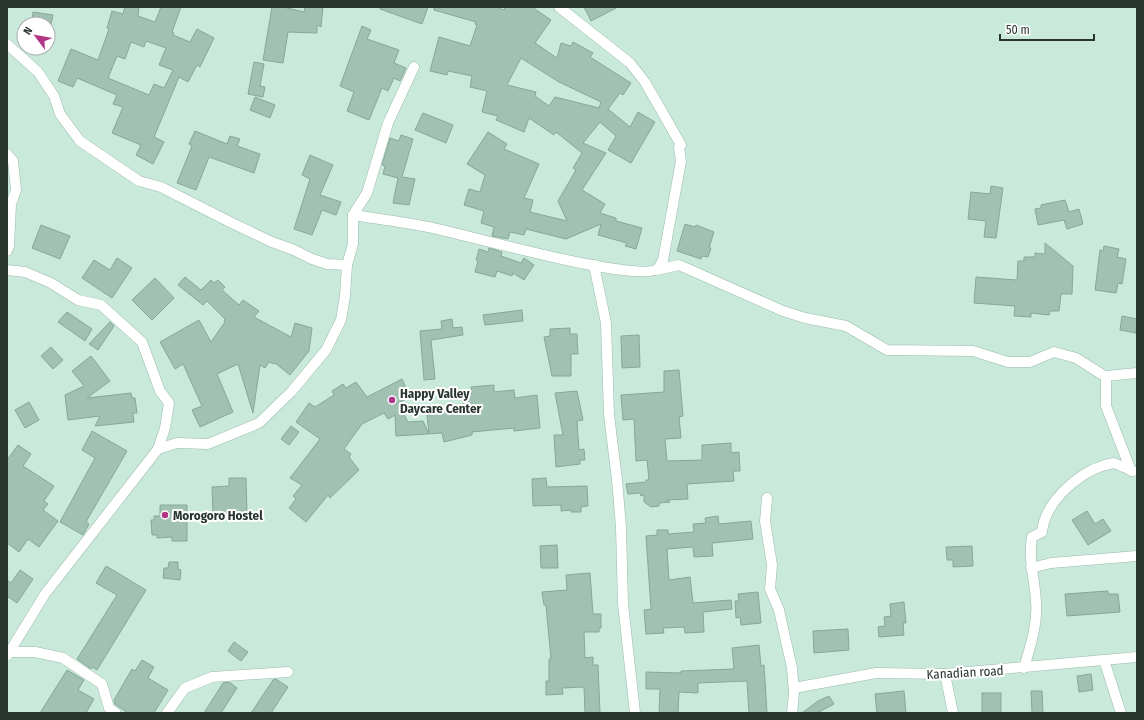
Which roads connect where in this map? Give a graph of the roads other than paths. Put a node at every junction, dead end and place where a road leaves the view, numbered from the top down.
1 (558, 7) edge
2 (7, 44) edge
3 (414, 67) dead end
4 (7, 154) edge
5 (353, 215) junction
6 (7, 251) edge
7 (347, 265) junction
8 (594, 265) junction
9 (7, 270) edge
10 (656, 270) junction
11 (1137, 373) edge
12 (1106, 376) junction
13 (158, 449) junction
14 (1134, 471) edge
15 (767, 498) dead end
16 (1137, 556) edge
17 (1031, 568) junction
18 (8, 654) edge
19 (1137, 657) edge
20 (1104, 660) junction
21 (1024, 668) junction
22 (288, 672) dead end
23 (945, 674) junction
24 (794, 688) junction
25 (116, 713) edge
26 (167, 713) edge
27 (635, 713) edge
28 (792, 713) edge
29 (953, 713) edge
30 (1121, 713) edge

1 - 10 street
2 - 7 street
3 - 5 street
4 - 6 street
5 - 7 street
5 - 8 street
7 - 13 street
8 - 10 street
8 - 27 street
9 - 13 street
10 - 12 street
11 - 12 street
12 - 14 street
13 - 18 street
14 - 17 street
15 - 24 street
16 - 17 street
17 - 21 street
18 - 25 street
19 - 20 street, Kanadian road
20 - 21 street, Kanadian road
20 - 30 street
21 - 23 street, Kanadian road
22 - 26 street
23 - 24 street, Kanadian road
23 - 29 street
24 - 28 street

